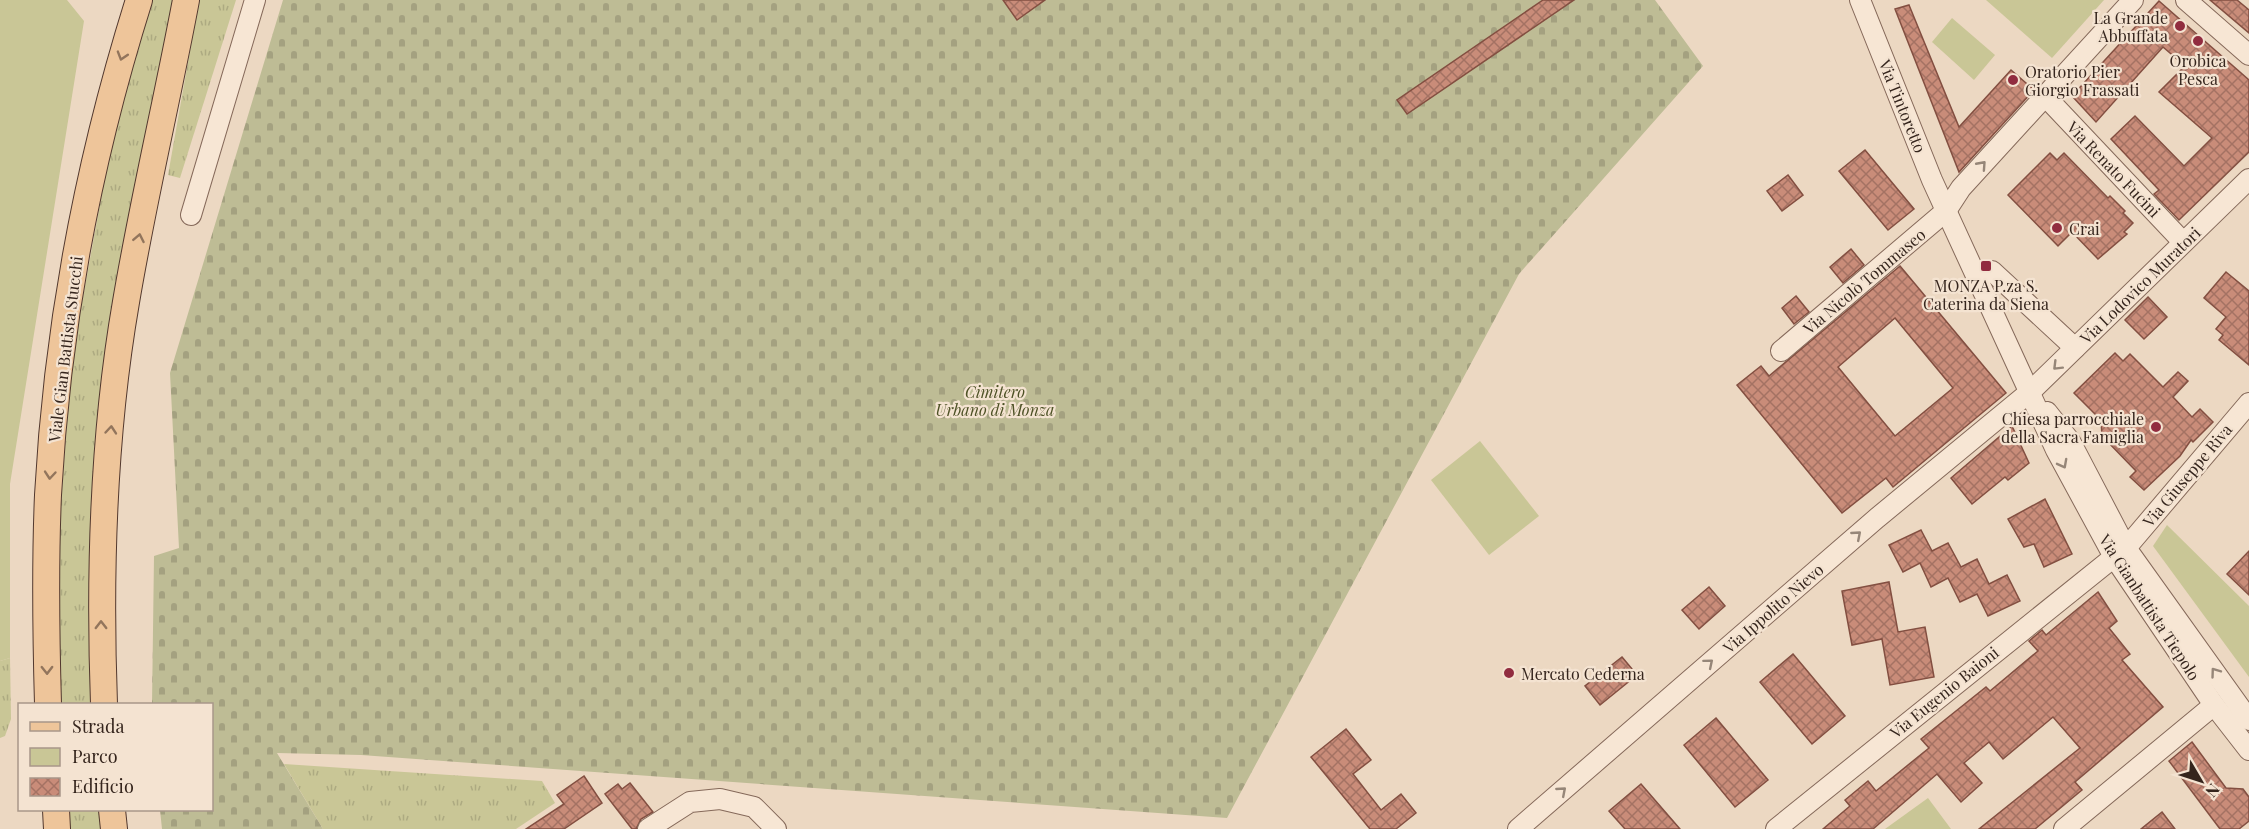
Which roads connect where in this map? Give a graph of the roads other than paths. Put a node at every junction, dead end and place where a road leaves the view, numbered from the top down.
1 (139, 0) edge
2 (186, 0) edge
3 (255, 0) edge
4 (1860, 0) edge
5 (2133, 0) edge
6 (2186, 0) edge
7 (2249, 55) edge
8 (2044, 96) junction
9 (2249, 178) edge
10 (1946, 212) junction
11 (191, 215) dead end
12 (2183, 242) junction
13 (1975, 271) junction
14 (2074, 348) junction
15 (1781, 351) dead end
16 (2031, 392) junction
17 (2249, 403) edge
18 (2120, 552) junction
19 (48, 703) edge
20 (104, 703) edge
21 (2214, 705) junction
22 (2249, 720) edge
23 (2249, 750) edge
24 (56, 811) edge
25 (112, 811) edge
26 (57, 829) edge
27 (114, 829) edge
28 (648, 829) edge
29 (776, 829) edge
30 (1518, 829) edge
31 (1776, 829) edge
32 (2064, 829) edge

1 -> 19 main road, Viale Gian Battista Stucchi
20 -> 2 main road
3 - 11 street
4 - 10 street, Via Tintoretto
5 - 8 street, Via Nicolò Tommaseo
6 - 7 street
10 -> 8 street, Via Nicolò Tommaseo
8 - 12 street, Via Renato Fucini
9 - 12 street, Via Lodovico Muratori
10 - 13 street, Via Tintoretto
10 - 15 street, Via Nicolò Tommaseo
12 - 14 street, Via Lodovico Muratori
13 - 14 street
13 - 16 street, Via Gianbattista Tiepolo
14 -> 16 street, Via Lodovico Muratori
16 - 18 street, Via Gianbattista Tiepolo
30 -> 16 street, Via Ippolito Nievo
17 - 18 street, Via Giuseppe Riva
18 - 21 street, Via Gianbattista Tiepolo
22 -> 18 street, Via Gianbattista Tiepolo
18 - 31 street, Via Eugenio Baioni
21 - 23 street, Via Gianbattista Tiepolo
21 - 32 street
24 - 26 main road
25 - 27 main road
28 - 29 street

